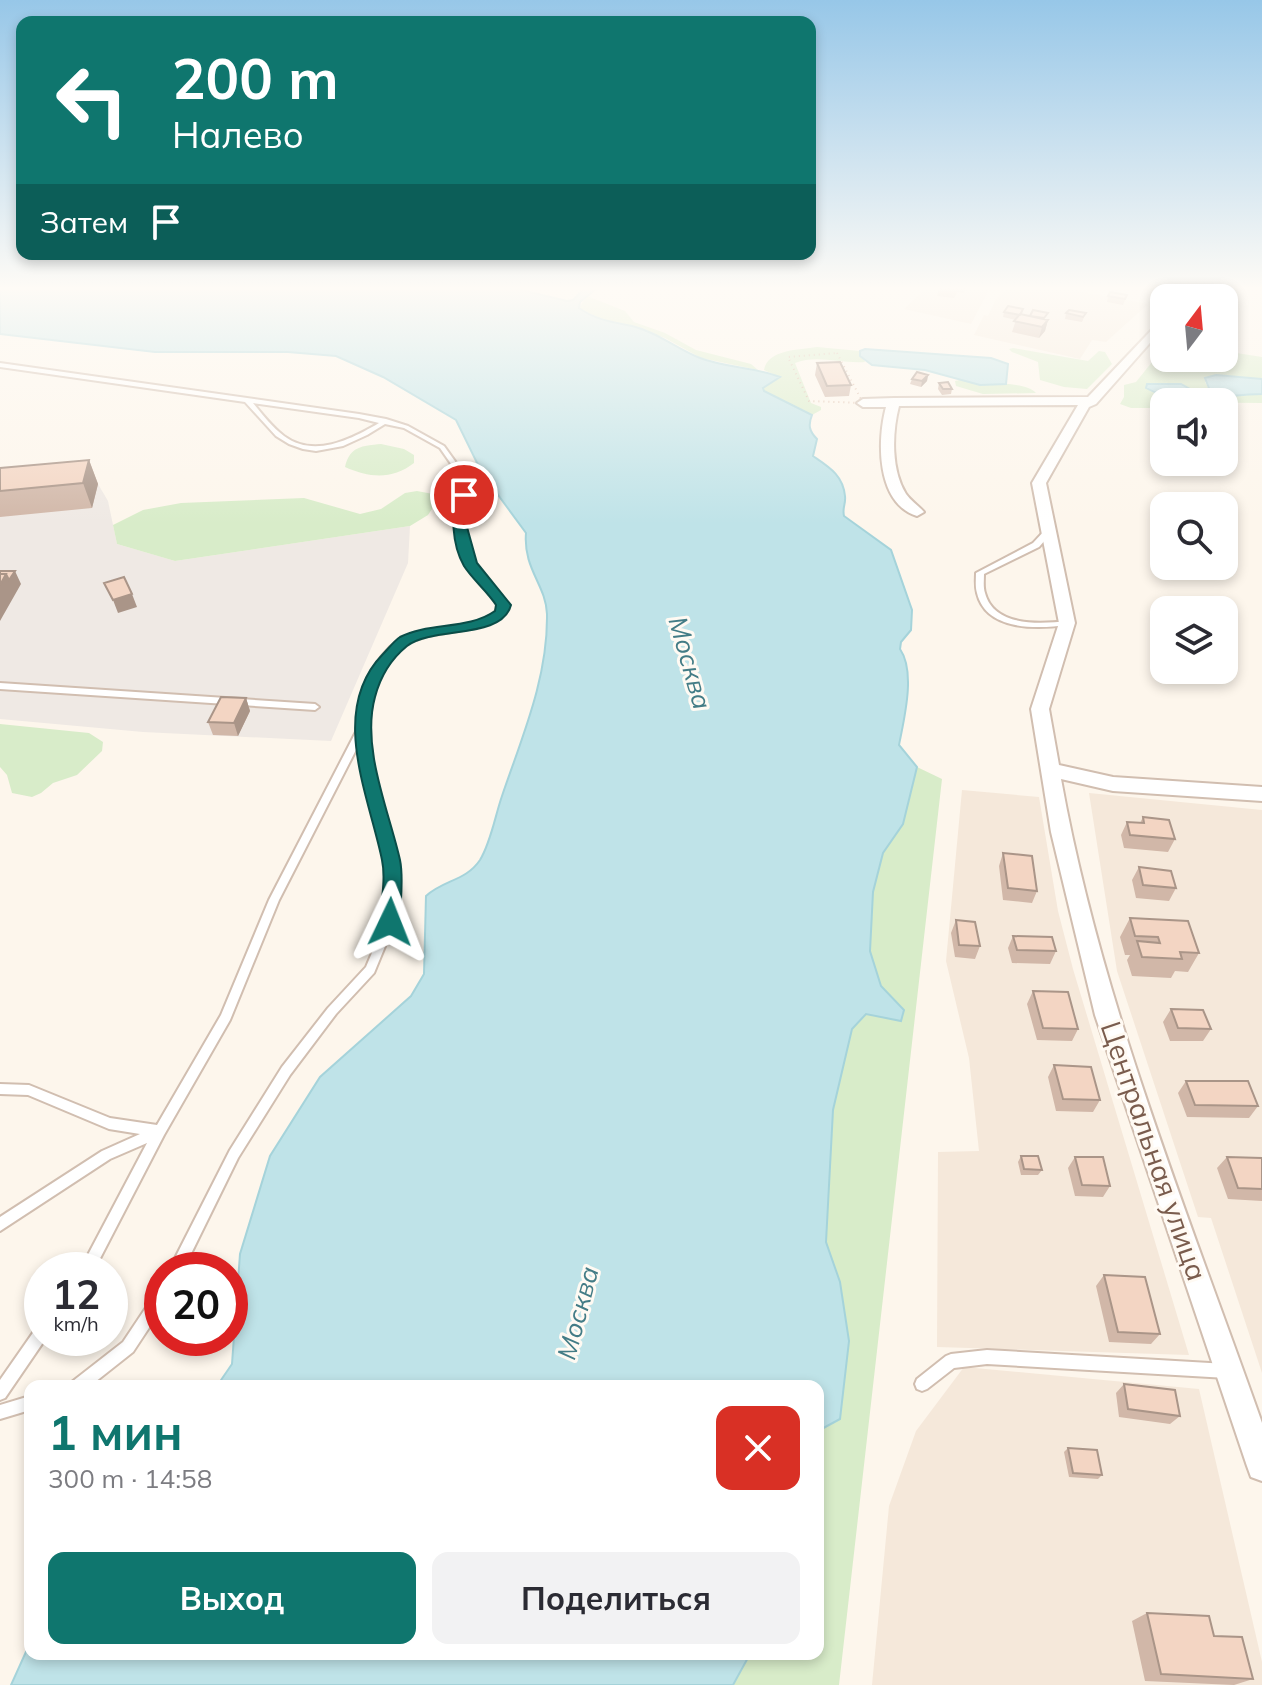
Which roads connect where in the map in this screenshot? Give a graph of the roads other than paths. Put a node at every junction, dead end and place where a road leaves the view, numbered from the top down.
1 (12, 367) edge
2 (1123, 367) edge
3 (246, 399) junction
4 (1092, 401) junction
5 (894, 402) junction
6 (863, 403) road end
7 (386, 421) junction
8 (917, 512) dead end
9 (1049, 531) junction
10 (1067, 623) junction
11 (0, 686) edge
12 (315, 707) dead end
13 (363, 728) junction
14 (1048, 769) junction
15 (1262, 794) edge
16 (0, 1089) edge
17 (160, 1131) junction
18 (0, 1225) edge
19 (96, 1252) edge
20 (185, 1252) edge
21 (144, 1323) edge
22 (25, 1356) edge
23 (1230, 1372) junction
24 (86, 1380) edge
25 (922, 1384) dead end
26 (0, 1393) edge
27 (24, 1405) edge
28 (0, 1412) edge
29 (1262, 1466) edge

1 - 3 lane
2 - 4 street
3 - 7 lane
3 - 7 lane
4 - 5 street
4 - 9 street
5 - 6 street
5 - 8 street
7 - 13 lane
9 - 10 street
9 - 10 lane
10 - 14 street, Центральная улица
11 - 12 lane
13 - 17 lane
13 - 20 lane
14 - 15 street
14 - 23 street, Центральная улица
16 - 17 lane
17 - 18 lane
17 - 19 lane
21 - 24 lane
22 - 26 lane
23 - 25 lane
23 - 29 street, Центральная улица
27 - 28 lane

